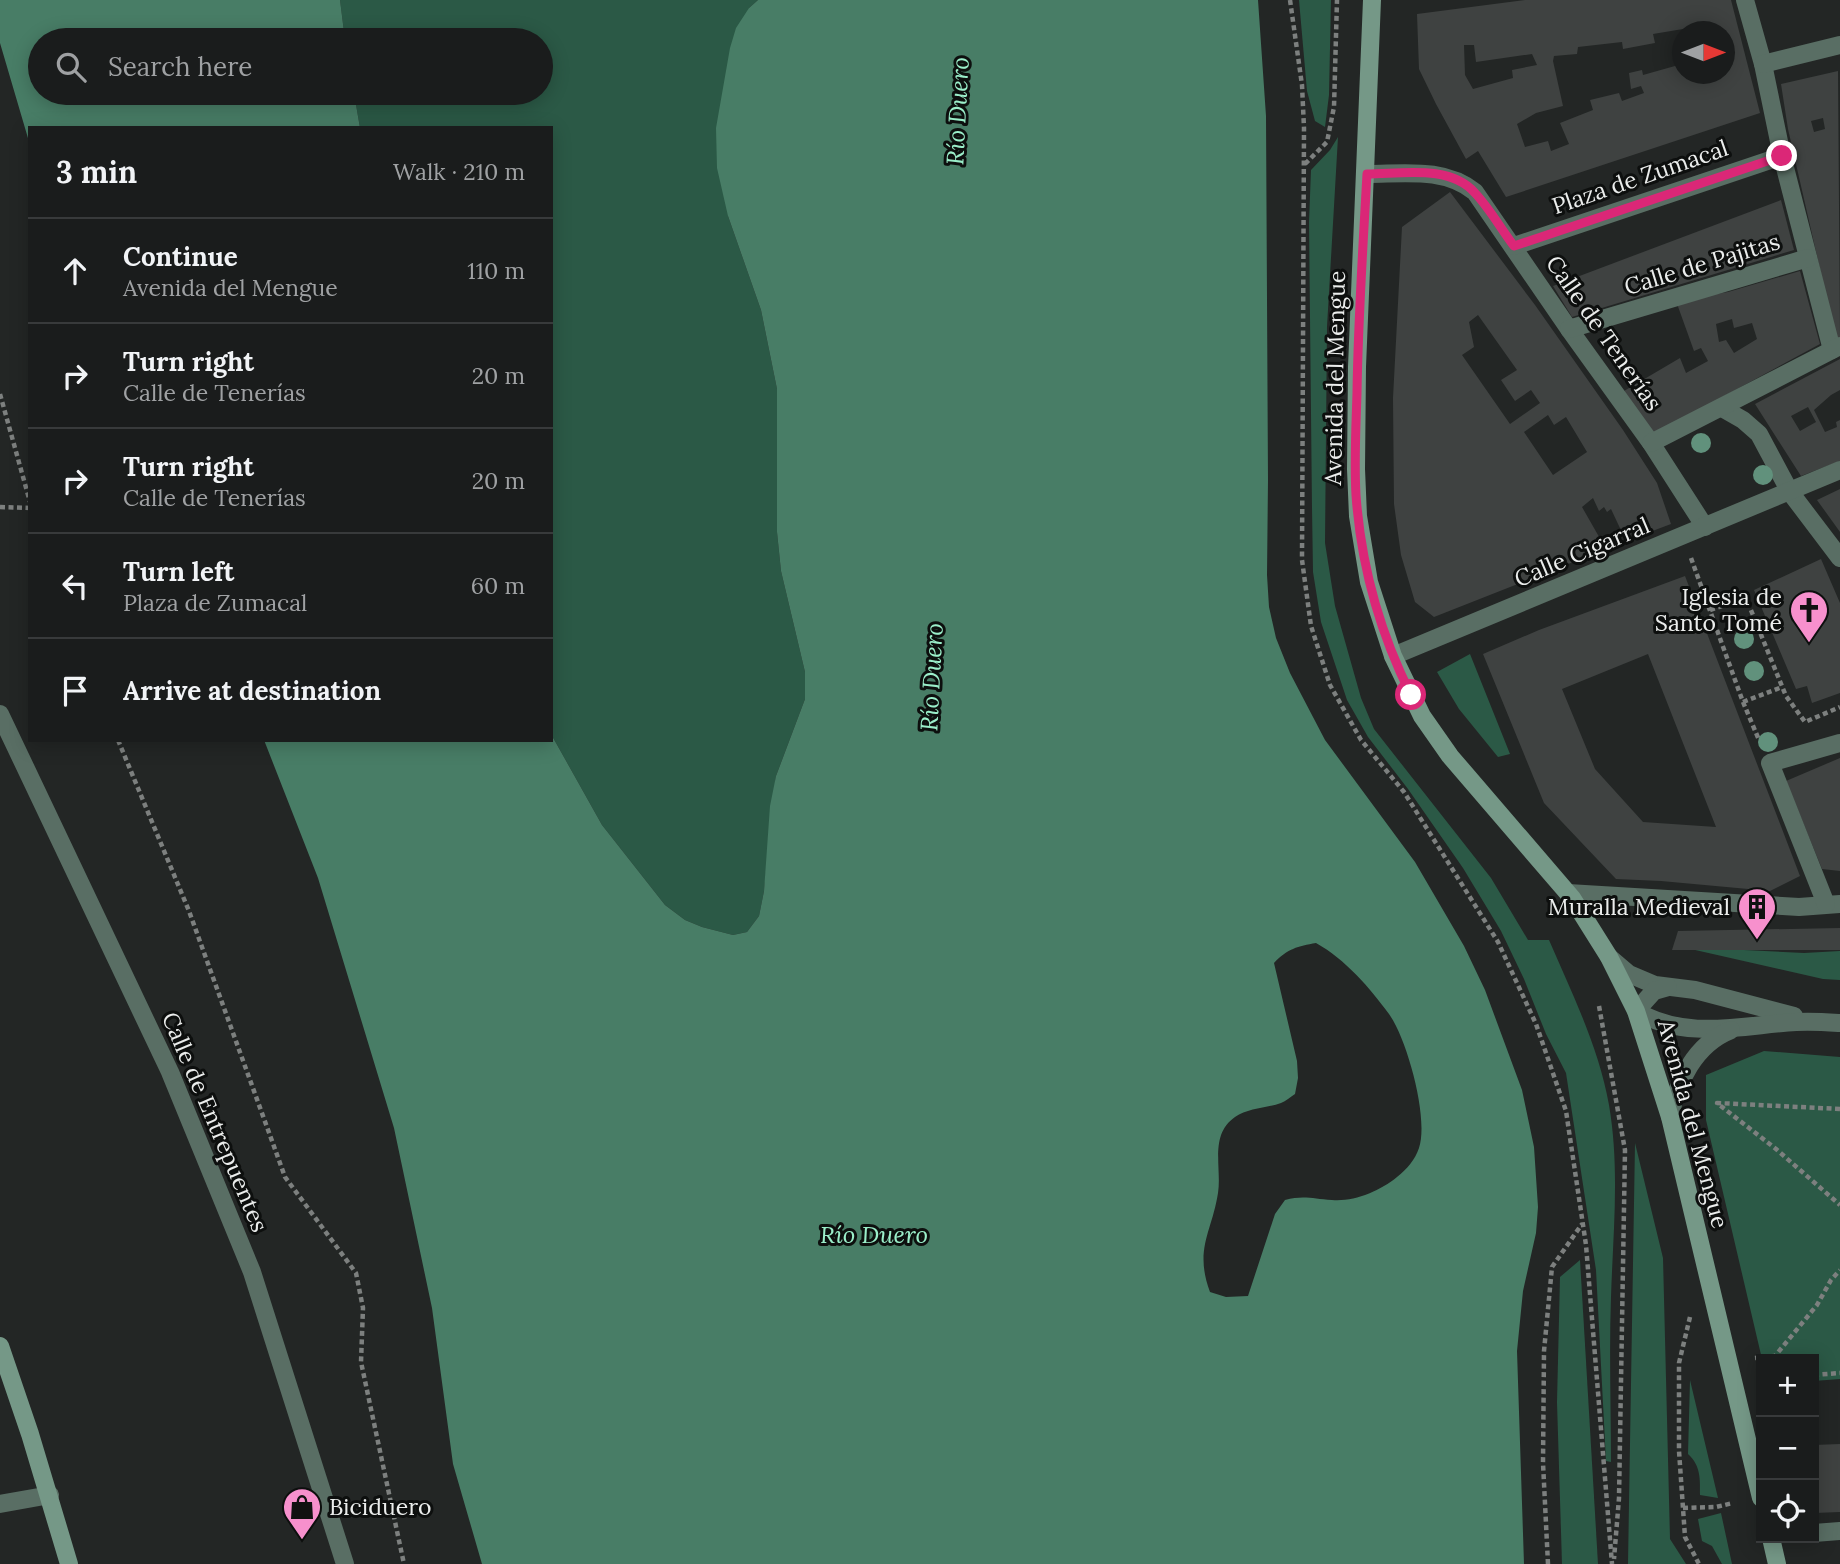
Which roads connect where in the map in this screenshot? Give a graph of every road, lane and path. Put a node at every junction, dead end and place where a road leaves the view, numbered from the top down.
1 (1290, 0) edge
2 (1337, 0) edge
3 (1372, 0) edge
4 (1745, 0) edge
5 (1840, 45) edge
6 (1763, 64) junction
7 (1782, 156) junction
8 (1304, 165) junction
9 (1367, 174) junction
10 (1514, 246) junction
11 (1808, 258) junction
12 (1569, 329) junction
13 (1836, 348) edge
14 (0, 394) edge
15 (1722, 408) junction
16 (1651, 443) junction
17 (1840, 470) edge
18 (1790, 492) junction
19 (28, 495) edge
20 (0, 507) edge
21 (28, 508) edge
22 (1705, 527) junction
23 (1683, 536) junction
24 (1840, 558) edge
25 (1710, 610) junction
26 (1392, 656) junction
27 (1782, 687) junction
28 (1743, 702) junction
29 (1840, 707) edge
30 (0, 714) edge
31 (1759, 739) dead end
32 (119, 742) edge
33 (1840, 743) edge
34 (1568, 893) junction
35 (1833, 904) edge
36 (1609, 957) junction
37 (1668, 987) junction
38 (1600, 1006) dead end
39 (1636, 1011) junction
40 (1833, 1023) edge
41 (1734, 1029) junction
42 (1840, 1109) edge
43 (1670, 1117) junction
44 (1840, 1205) edge
45 (1583, 1223) junction
46 (1840, 1270) edge
47 (1690, 1317) dead end
48 (0, 1346) edge
49 (1778, 1354) edge
50 (1840, 1373) edge
51 (1819, 1375) edge
52 (1757, 1480) edge
53 (50, 1495) junction
54 (1733, 1503) dead end
55 (0, 1504) edge
56 (1683, 1508) junction
57 (1840, 1531) edge
58 (1819, 1533) edge
59 (1772, 1543) edge
60 (69, 1564) edge
61 (345, 1564) edge
62 (404, 1564) edge
63 (1548, 1564) edge
64 (1613, 1564) edge
65 (1699, 1564) edge
66 (1777, 1564) edge

1 - 8 path
2 - 8 path
3 - 9 street, Avenida del Mengue
4 - 6 street
5 - 6 street
6 - 7 street
7 - 10 street, Plaza de Zumacal
7 - 11 street
8 - 45 path
9 - 10 street, Calle de Tenerías
9 - 26 street, Avenida del Mengue
10 - 12 street, Calle de Tenerías
11 - 12 street, Calle de Pajitas
11 - 13 street
12 - 16 street, Calle de Tenerías
13 - 15 street
14 - 19 path
15 - 16 street
15 - 18 street
16 - 22 street, Calle de Tenerías
17 - 18 street, Calle Cigarral
18 - 22 street, Calle Cigarral
18 - 24 street
20 - 21 path
22 - 23 street, Calle Cigarral
23 - 25 path
23 - 26 street, Calle Cigarral
25 - 27 path
25 - 28 path
26 - 34 street, Avenida del Mengue
27 - 28 path
27 - 29 path
28 - 31 path
30 - 61 street, Calle de Entrepuentes
32 - 62 path
33 - 35 street
34 - 35 street
34 - 36 street, Avenida del Mengue
36 - 37 street
36 - 39 street, Avenida del Mengue
37 - 39 street
37 - 40 street
38 - 64 path
39 - 41 street
39 - 43 street, Avenida del Mengue
40 - 41 street
41 - 43 street
42 - 44 path
43 - 52 street, Avenida del Mengue
45 - 63 path
45 - 64 path
46 - 49 path
47 - 56 path
48 - 53 street
50 - 51 path
53 - 55 street
53 - 60 street
54 - 56 path
56 - 65 path
57 - 58 street
59 - 66 street

